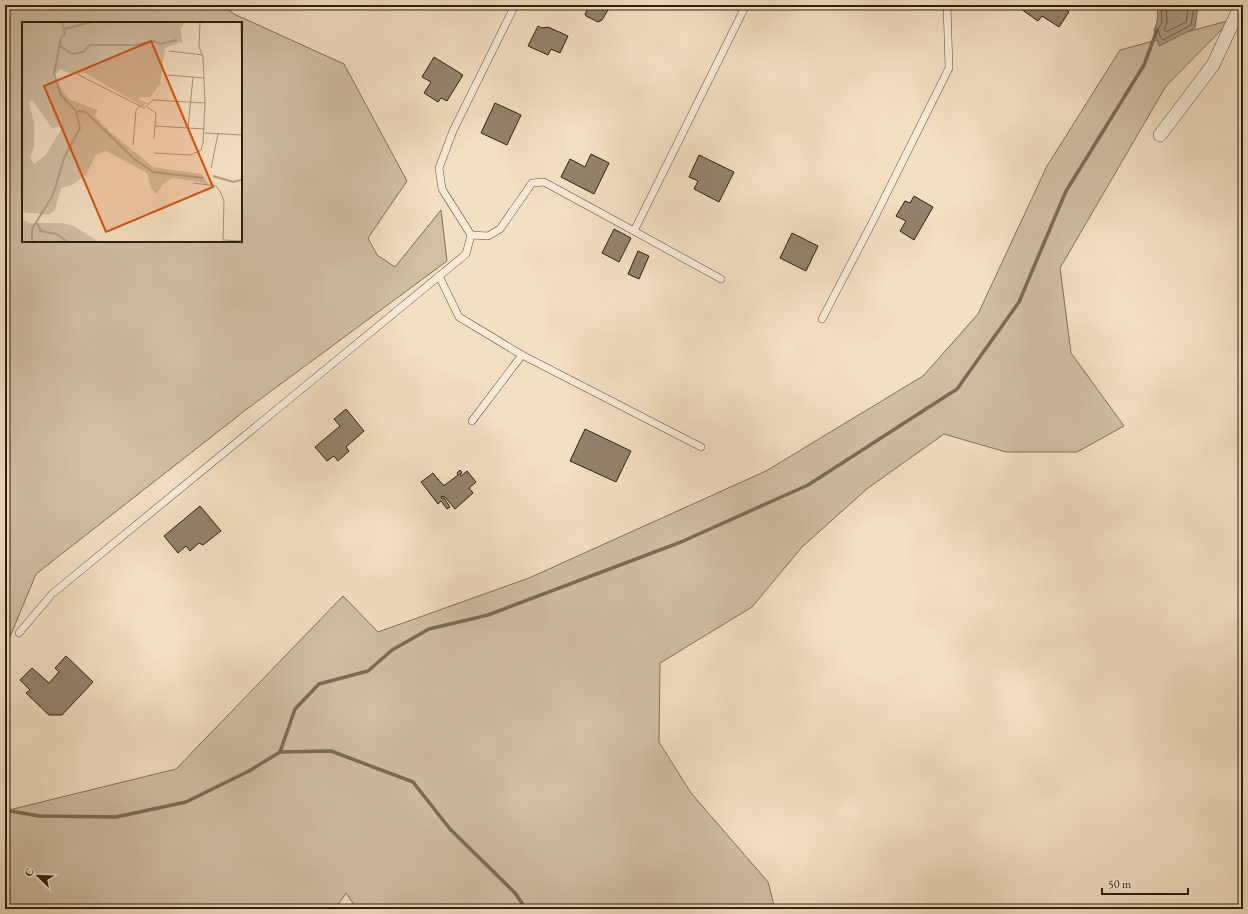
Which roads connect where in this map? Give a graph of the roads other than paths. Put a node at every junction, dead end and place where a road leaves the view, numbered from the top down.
1 (515, 5) edge
2 (746, 5) edge
3 (947, 5) edge
4 (1241, 5) edge
5 (1160, 135) dead end
6 (634, 231) junction
7 (471, 235) junction
8 (439, 276) junction
9 (721, 279) dead end
10 (822, 319) dead end
11 (522, 355) junction
12 (472, 421) dead end
13 (701, 447) dead end
14 (19, 633) dead end

1 - 7 lane
2 - 6 lane
3 - 10 lane
4 - 5 street
6 - 7 lane
6 - 9 lane
7 - 8 lane
8 - 11 lane
8 - 14 lane
11 - 12 lane
11 - 13 lane

